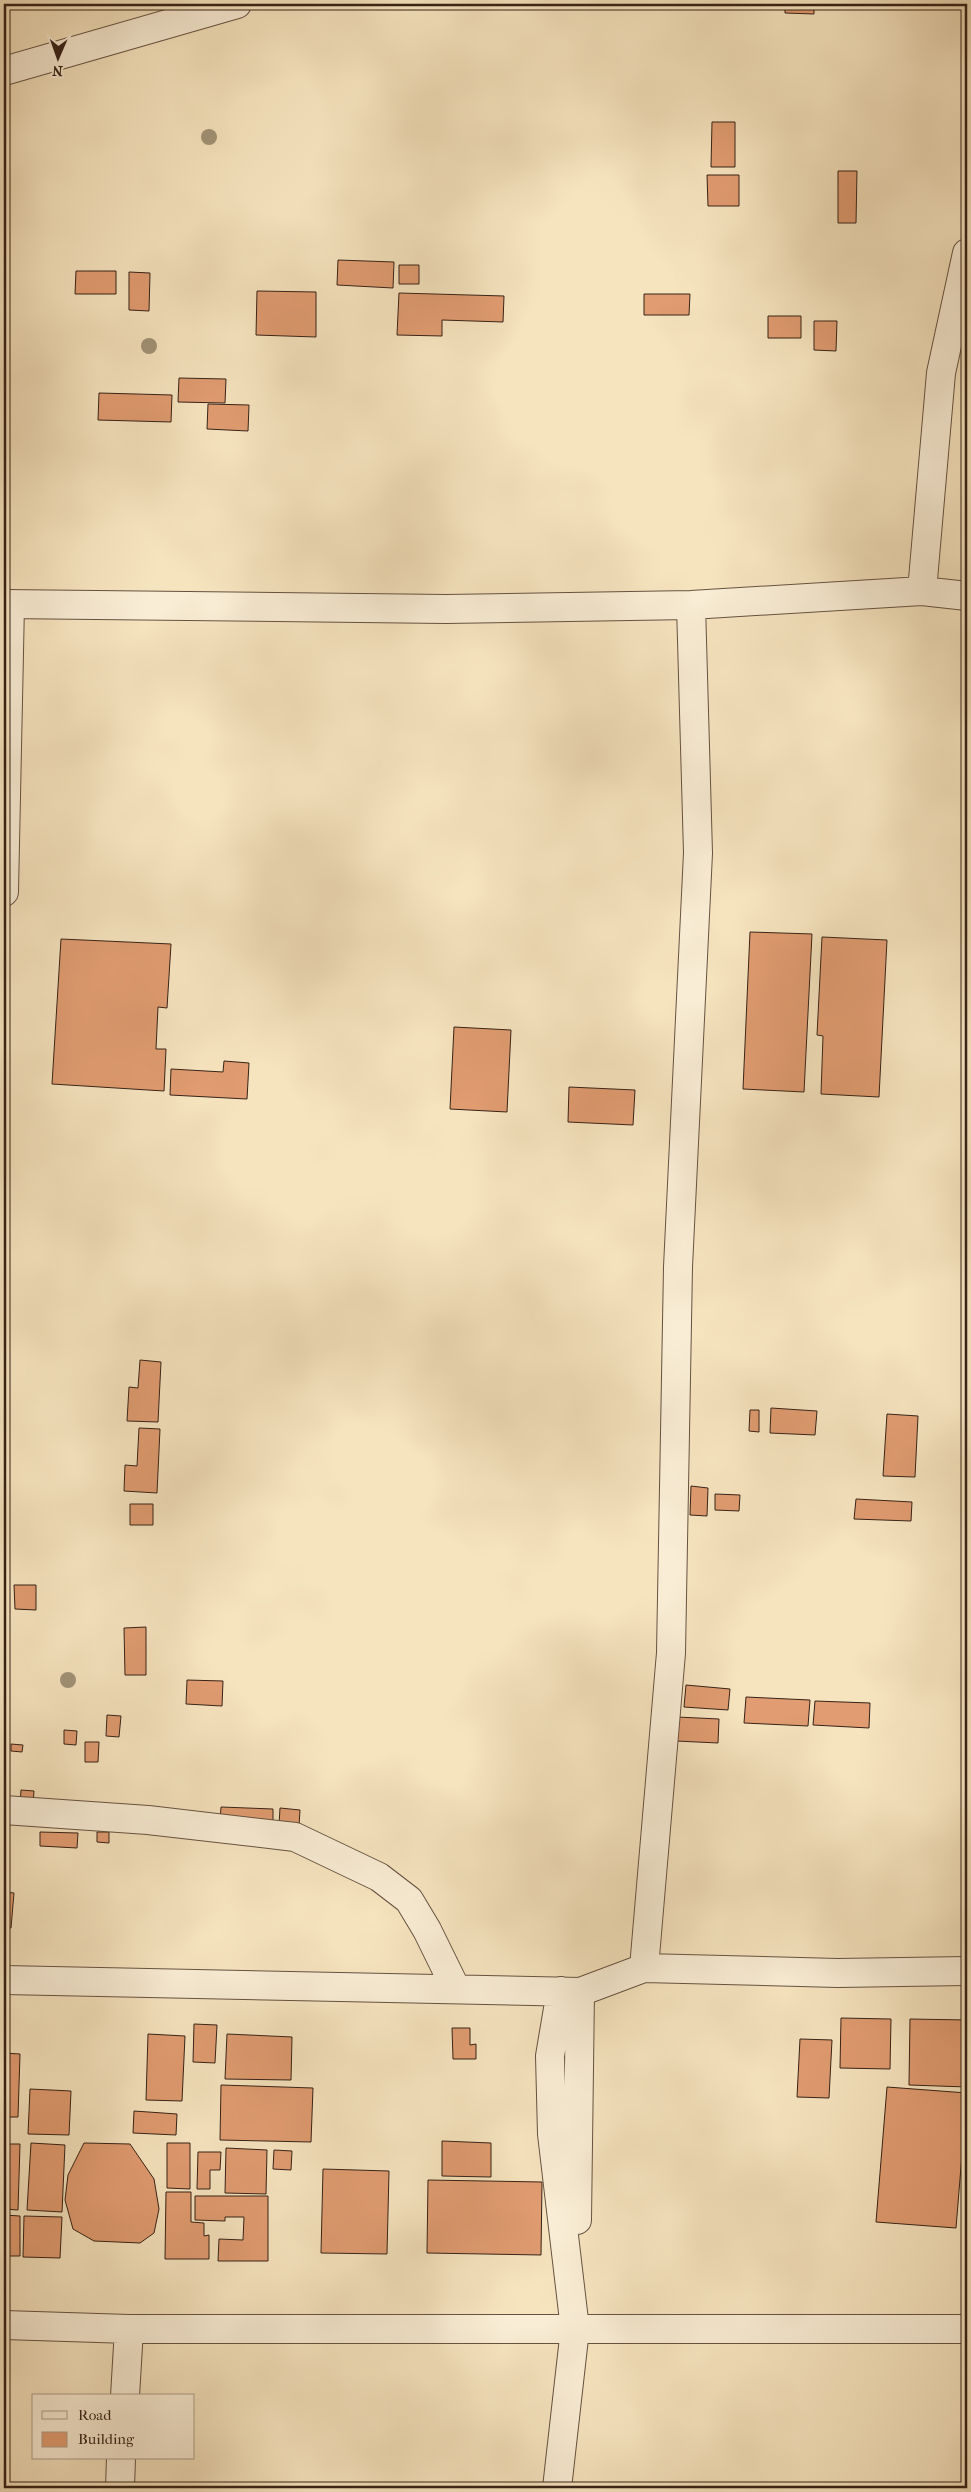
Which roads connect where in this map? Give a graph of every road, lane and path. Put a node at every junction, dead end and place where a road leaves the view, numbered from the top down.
1 (237, 4) edge
2 (4, 71) edge
3 (967, 253) edge
4 (922, 591) junction
5 (967, 596) edge
6 (7, 604) edge
7 (691, 605) junction
8 (4, 892) edge
9 (4, 1810) edge
10 (644, 1968) junction
11 (967, 1971) edge
12 (4, 1980) edge
13 (456, 1989) junction
14 (571, 1992) junction
15 (4, 2325) edge
16 (129, 2329) junction
17 (575, 2329) junction
18 (967, 2329) edge
19 (125, 2394) edge
20 (121, 2460) edge
21 (120, 2488) edge
22 (557, 2488) edge

1 - 2 street
3 - 4 street
4 - 5 street
4 - 7 street
6 - 7 street
6 - 8 street
7 - 10 street
9 - 13 street
10 - 11 street
10 - 14 street
12 - 13 street
13 - 14 street
14 - 17 street
15 - 16 street
16 - 17 street
16 - 19 street
17 - 18 street
17 - 22 street
20 - 21 street

